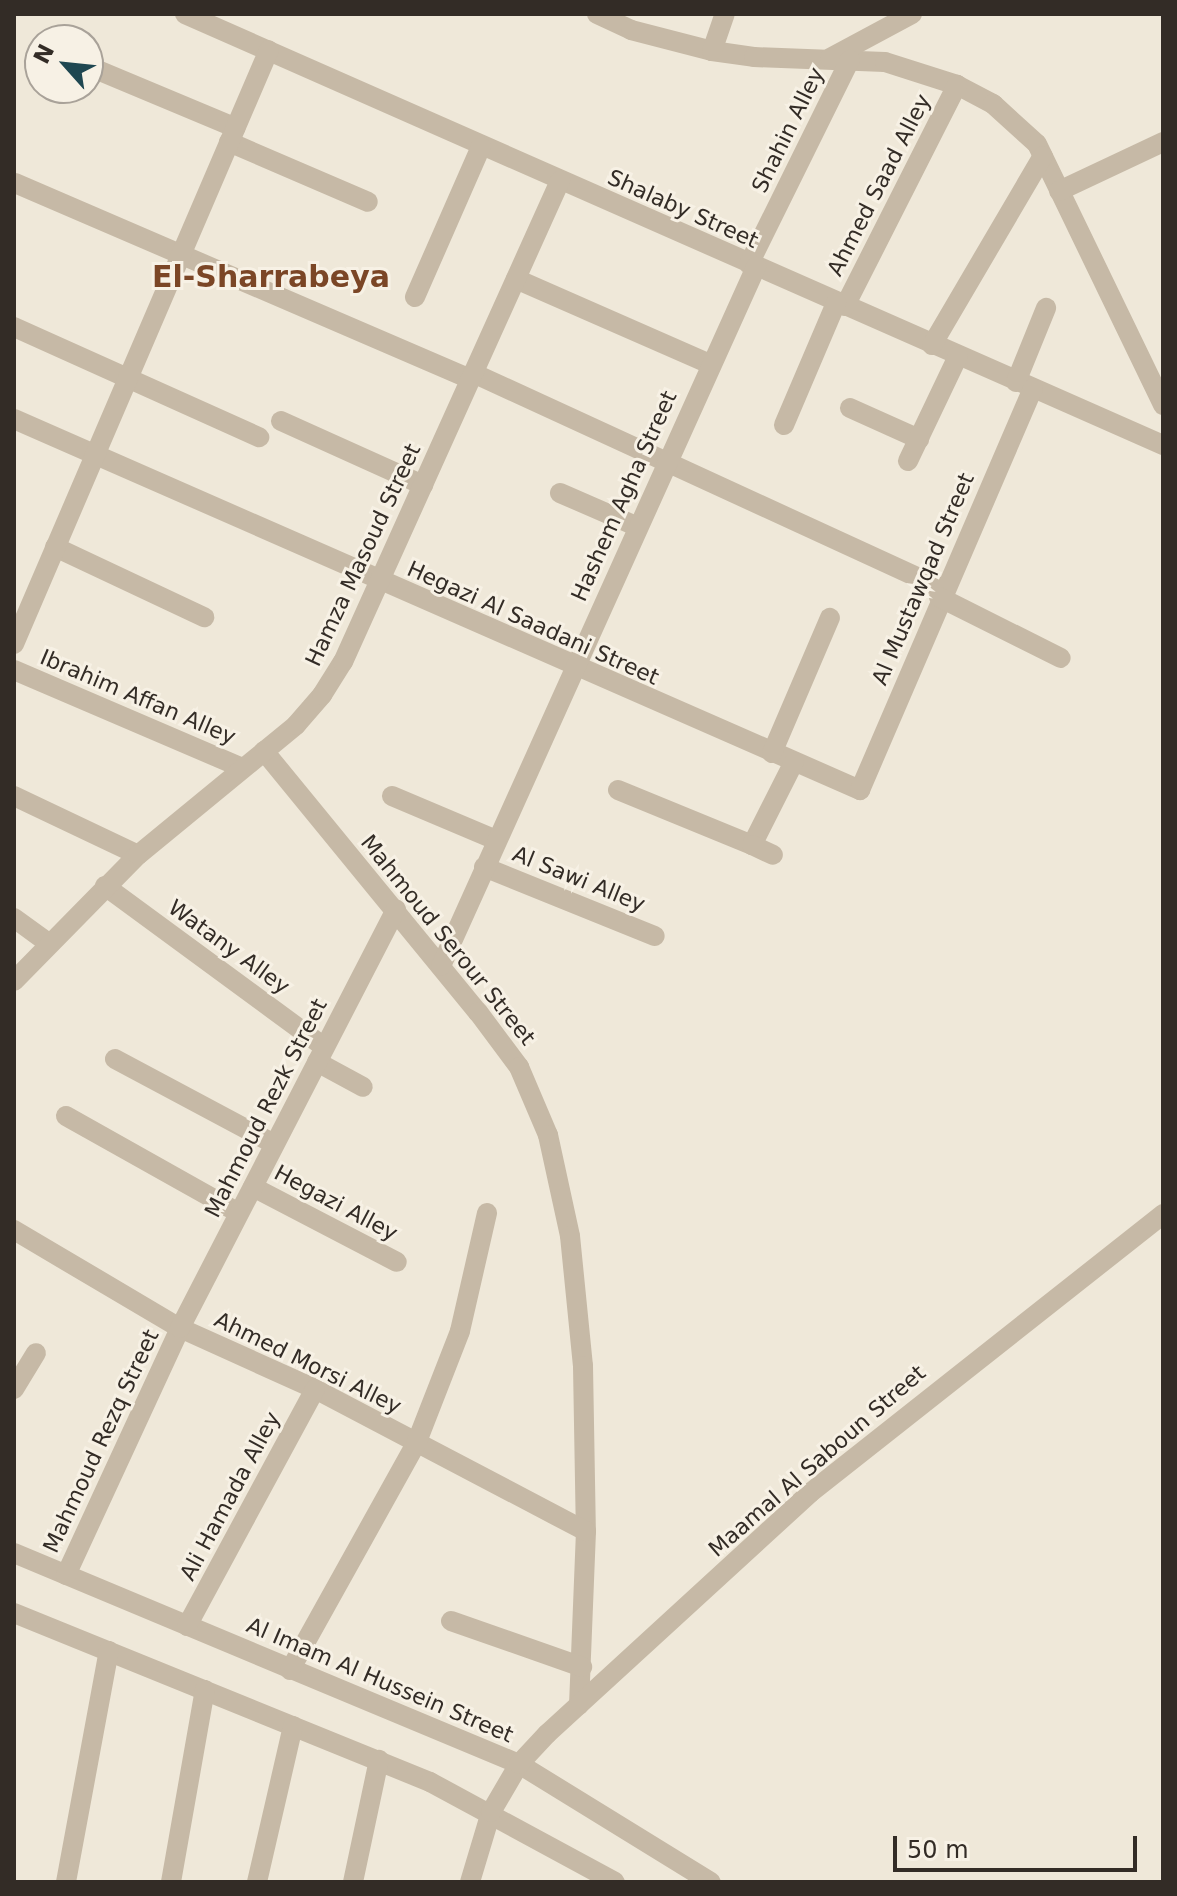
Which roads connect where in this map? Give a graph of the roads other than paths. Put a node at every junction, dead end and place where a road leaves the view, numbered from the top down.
1 (185, 14) edge
2 (597, 14) edge
3 (725, 14) edge
4 (912, 14) edge
5 (217, 20) edge
6 (634, 22) edge
7 (269, 50) junction
8 (712, 51) junction
9 (840, 59) junction
10 (104, 74) edge
11 (957, 85) junction
12 (232, 135) junction
13 (1163, 142) edge
14 (481, 147) junction
15 (1043, 156) junction
16 (560, 181) junction
17 (15, 183) edge
18 (1059, 191) junction
19 (368, 202) dead end
20 (182, 254) junction
21 (752, 266) junction
22 (516, 279) junction
23 (415, 297) dead end
24 (840, 304) junction
25 (1046, 308) dead end
26 (14, 327) edge
27 (932, 345) junction
28 (958, 356) junction
29 (710, 364) junction
30 (472, 376) junction
31 (127, 379) junction
32 (1024, 386) junction
33 (1163, 405) edge
34 (850, 408) dead end
35 (14, 419) edge
36 (281, 421) dead end
37 (784, 425) dead end
38 (259, 437) dead end
39 (919, 439) junction
40 (1163, 445) edge
41 (95, 455) junction
42 (908, 461) dead end
43 (664, 462) junction
44 (423, 485) junction
45 (560, 493) dead end
46 (636, 526) junction
47 (55, 547) junction
48 (378, 581) junction
49 (941, 593) junction
50 (23, 597) edge
51 (204, 617) dead end
52 (830, 618) dead end
53 (14, 644) edge
54 (1061, 658) dead end
55 (572, 668) junction
56 (14, 670) edge
57 (264, 751) junction
58 (772, 753) junction
59 (794, 762) junction
60 (243, 768) junction
61 (618, 790) dead end
62 (860, 790) joint
63 (14, 796) edge
64 (392, 796) dead end
65 (496, 840) junction
66 (752, 845) junction
67 (138, 855) junction
68 (773, 855) dead end
69 (484, 867) junction
70 (105, 886) junction
71 (396, 910) junction
72 (14, 918) edge
73 (655, 936) dead end
74 (47, 942) junction
75 (441, 966) junction
76 (14, 981) edge
77 (320, 1055) junction
78 (115, 1059) dead end
79 (363, 1087) dead end
80 (66, 1116) dead end
81 (274, 1144) junction
82 (253, 1187) junction
83 (239, 1213) junction
84 (487, 1213) dead end
85 (1163, 1214) edge
86 (17, 1240) edge
87 (397, 1262) dead end
88 (180, 1328) junction
89 (36, 1353) dead end
90 (14, 1389) edge
91 (315, 1389) junction
92 (416, 1444) junction
93 (586, 1531) junction
94 (14, 1553) edge
95 (66, 1575) junction
96 (14, 1613) edge
97 (451, 1621) dead end
98 (187, 1626) junction
99 (109, 1651) junction
100 (582, 1667) junction
101 (290, 1670) junction
102 (205, 1690) junction
103 (579, 1705) junction
104 (293, 1726) junction
105 (379, 1760) junction
106 (519, 1764) junction
107 (491, 1812) junction
108 (66, 1882) edge
109 (171, 1882) edge
110 (257, 1882) edge
111 (353, 1882) edge
112 (470, 1882) edge
113 (615, 1882) edge
114 (711, 1882) edge

1 - 5 street, Shalaby Street
2 - 6 street
3 - 8 street
4 - 9 street
5 - 7 street, Shalaby Street
6 - 8 street
7 - 12 street
7 - 14 street, Shalaby Street
8 - 9 street
9 - 11 street
9 - 21 street, Shahin Alley
10 - 12 street
11 - 15 street
11 - 24 street, Ahmed Saad Alley
12 - 19 street
12 - 20 street
13 - 18 street
14 - 16 street, Shalaby Street
14 - 23 street
15 - 18 street
15 - 27 street
16 - 21 street, Shalaby Street
16 - 22 street, Hamza Masoud Street
17 - 20 street
18 - 33 street
20 - 30 street
20 - 31 street
21 - 24 street, Shalaby Street
21 - 29 street, Hashem Agha Street
22 - 29 street
22 - 30 street, Hamza Masoud Street
24 - 27 street, Shalaby Street
24 - 37 street, Ahmed Saad Alley
25 - 32 street, Al Mustawqad Street
26 - 31 street
27 - 28 street, Shalaby Street
28 - 32 street, Shalaby Street
28 - 39 street
29 - 43 street, Hashem Agha Street
30 - 43 street
30 - 44 street, Hamza Masoud Street
31 - 38 street
31 - 41 street
32 - 40 street, Shalaby Street
32 - 49 street, Al Mustawqad Street
34 - 39 street
35 - 41 street, Hegazi Al Saadani Street
36 - 44 street
39 - 42 street
41 - 47 street
41 - 48 street, Hegazi Al Saadani Street
43 - 46 street, Hashem Agha Street
43 - 49 street
44 - 48 street, Hamza Masoud Street
45 - 46 street
46 - 55 street, Hashem Agha Street
47 - 50 street
47 - 51 street
48 - 55 street, Hegazi Al Saadani Street
48 - 57 street, Hamza Masoud Street
49 - 54 street
49 - 62 street, Al Mustawqad Street
50 - 53 street
52 - 58 street
55 - 58 street, Hegazi Al Saadani Street
55 - 65 street, Hashem Agha Street
56 - 60 street, Ibrahim Affan Alley
57 - 60 street, Hamza Masoud Street
57 - 71 street, Mahmoud Serour Street
58 - 59 street, Hegazi Al Saadani Street
59 - 62 street, Hegazi Al Saadani Street
59 - 66 street
60 - 67 street, Hamza Masoud Street
61 - 66 street
63 - 67 street
64 - 65 street
65 - 69 street, Hashem Agha Street
66 - 68 street
67 - 70 street, Hamza Masoud Street
69 - 73 street, Al Sawi Alley
69 - 75 street, Hashem Agha Street
70 - 74 street, Hamza Masoud Street
70 - 77 street, Watany Alley
71 - 75 street, Mahmoud Serour Street
71 - 77 street, Mahmoud Rezk Street
72 - 74 street
74 - 76 street, Hamza Masoud Street
75 - 93 street, Mahmoud Serour Street
77 - 79 street, Watany Alley
77 - 81 street, Mahmoud Rezk Street
78 - 81 street
80 - 83 street
81 - 82 street, Mahmoud Rezk Street
82 - 83 street, Mahmoud Rezk Street
82 - 87 street, Hegazi Alley
83 - 88 street, Mahmoud Rezk Street
84 - 92 street
85 - 103 street, Maamal Al Saboun Street
86 - 88 street, Ahmed Morsi Alley
88 - 91 street, Ahmed Morsi Alley
88 - 95 street, Mahmoud Rezq Street
89 - 90 street
91 - 92 street, Ahmed Morsi Alley
91 - 98 street, Ali Hamada Alley
92 - 93 street, Ahmed Morsi Alley
92 - 101 street
93 - 100 street, Mahmoud Serour Street
94 - 95 street, Al Imam Al Hussein Street
95 - 98 street, Al Imam Al Hussein Street
96 - 99 street
97 - 100 street
98 - 101 street, Al Imam Al Hussein Street
99 - 102 street
99 - 108 street
100 - 103 street, Mahmoud Serour Street
101 - 106 street, Al Imam Al Hussein Street
102 - 104 street
102 - 109 street
103 - 106 street, Maamal Al Saboun Street
104 - 105 street
104 - 110 street
105 - 107 street
105 - 111 street
106 - 107 street, Maamal Al Saboun Street
106 - 114 street, Al Imam Al Hussein Street
107 - 112 street, Maamal Al Saboun Street
107 - 113 street

